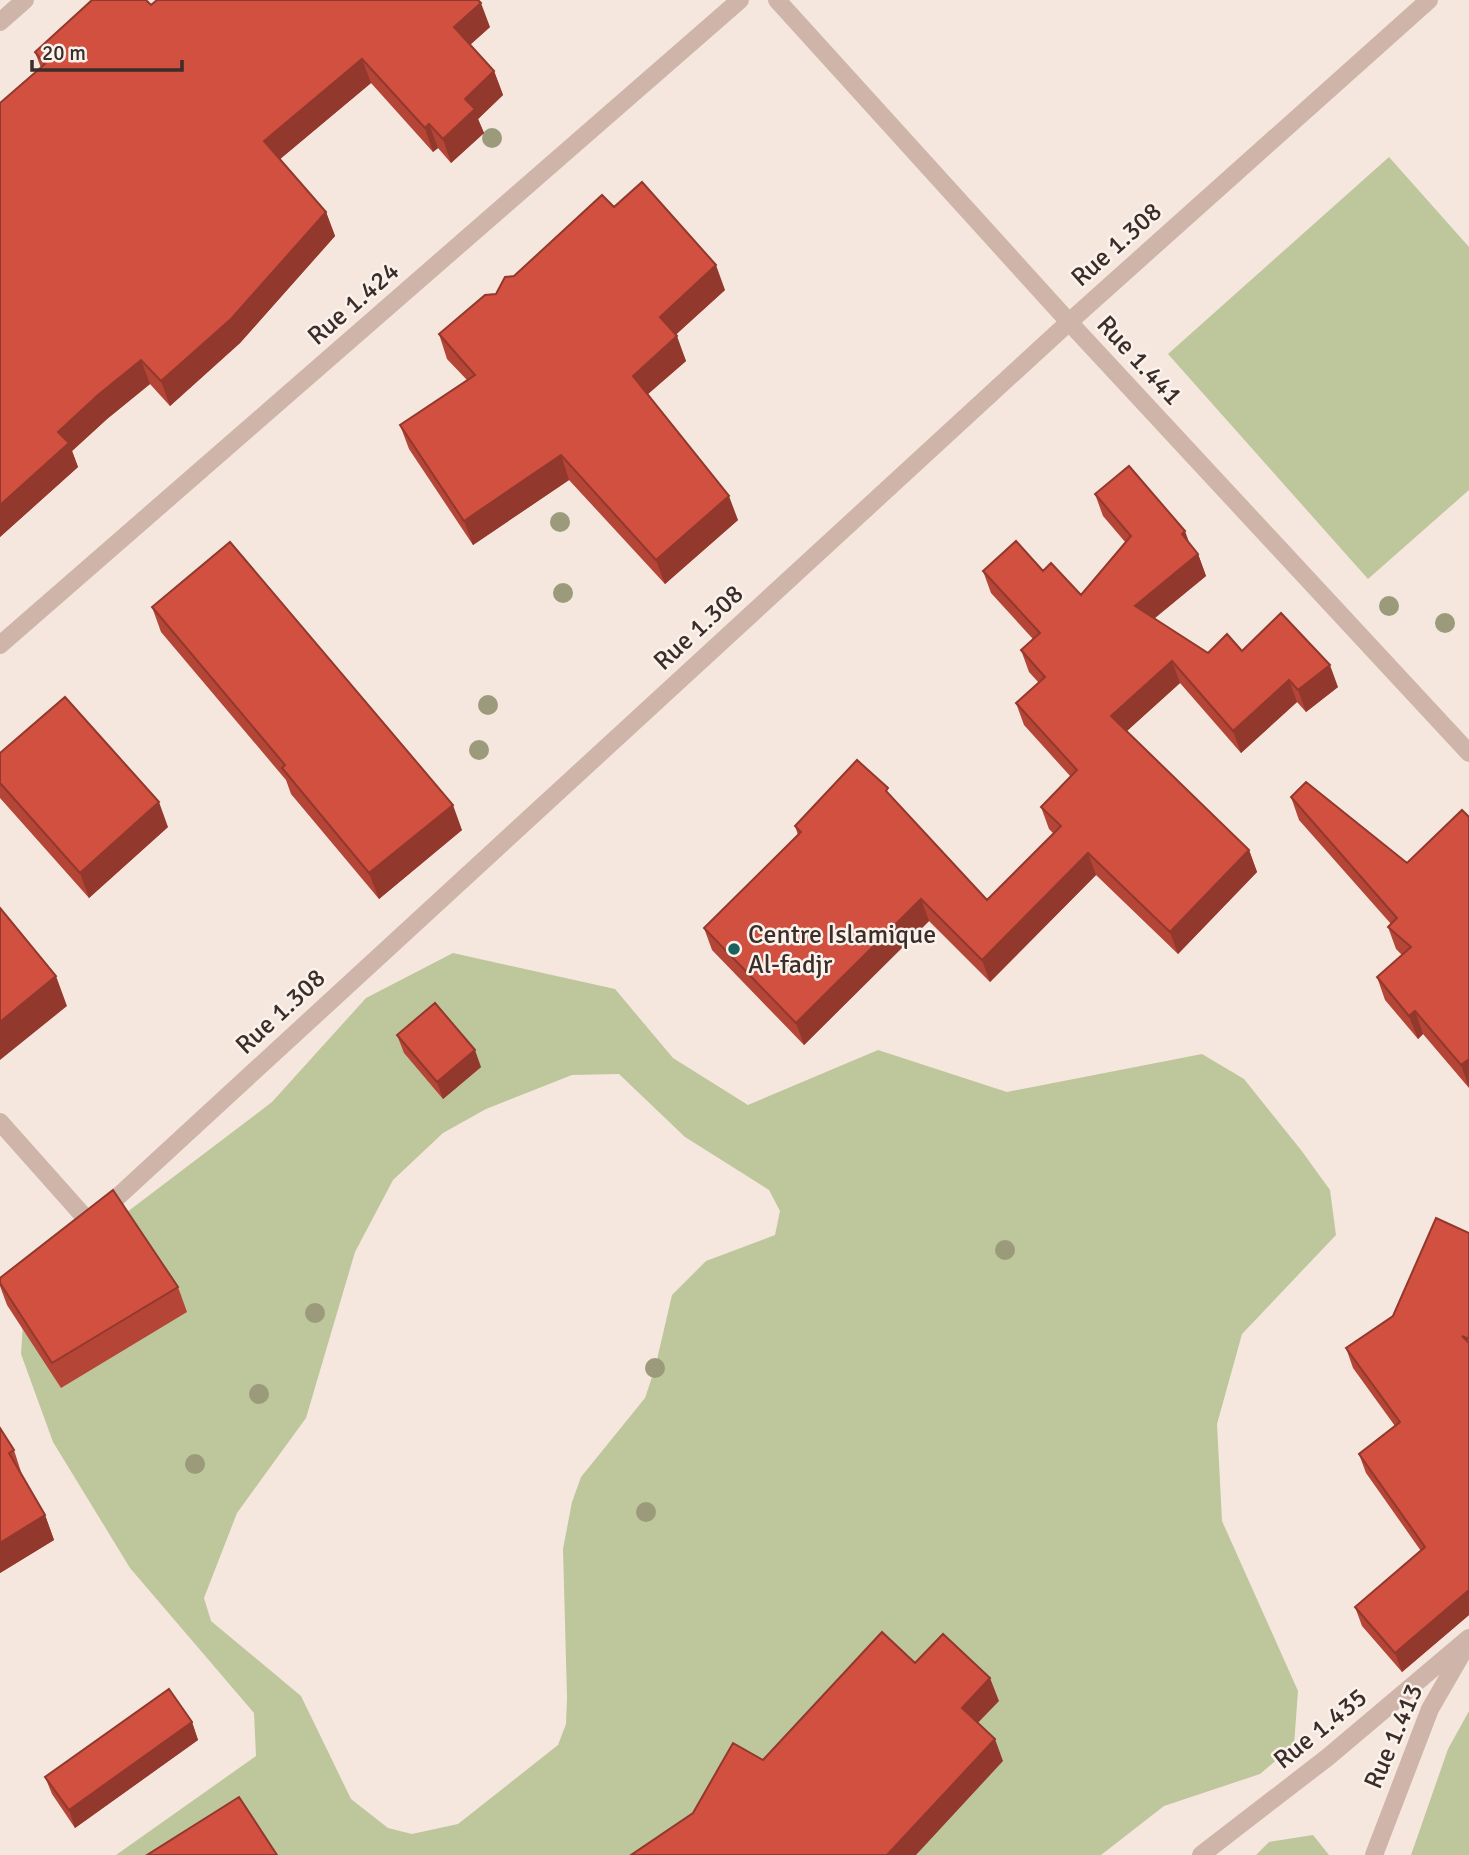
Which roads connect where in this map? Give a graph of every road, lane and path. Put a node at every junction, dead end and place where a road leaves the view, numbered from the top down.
1 (25, 0) edge
2 (740, 0) edge
3 (777, 0) edge
4 (1429, 0) edge
5 (0, 22) edge
6 (1069, 322) junction
7 (0, 645) edge
8 (1469, 753) edge
9 (0, 1122) edge
10 (1469, 1640) edge
11 (1201, 1855) edge
12 (1374, 1855) edge

1 - 5 street
2 - 7 street, Rue 1.424
3 - 6 street, Rue 1.441
4 - 6 street, Rue 1.308
6 - 8 street, Rue 1.441
6 - 9 street, Rue 1.308
10 - 11 street, Rue 1.435
10 - 12 street, Rue 1.413

